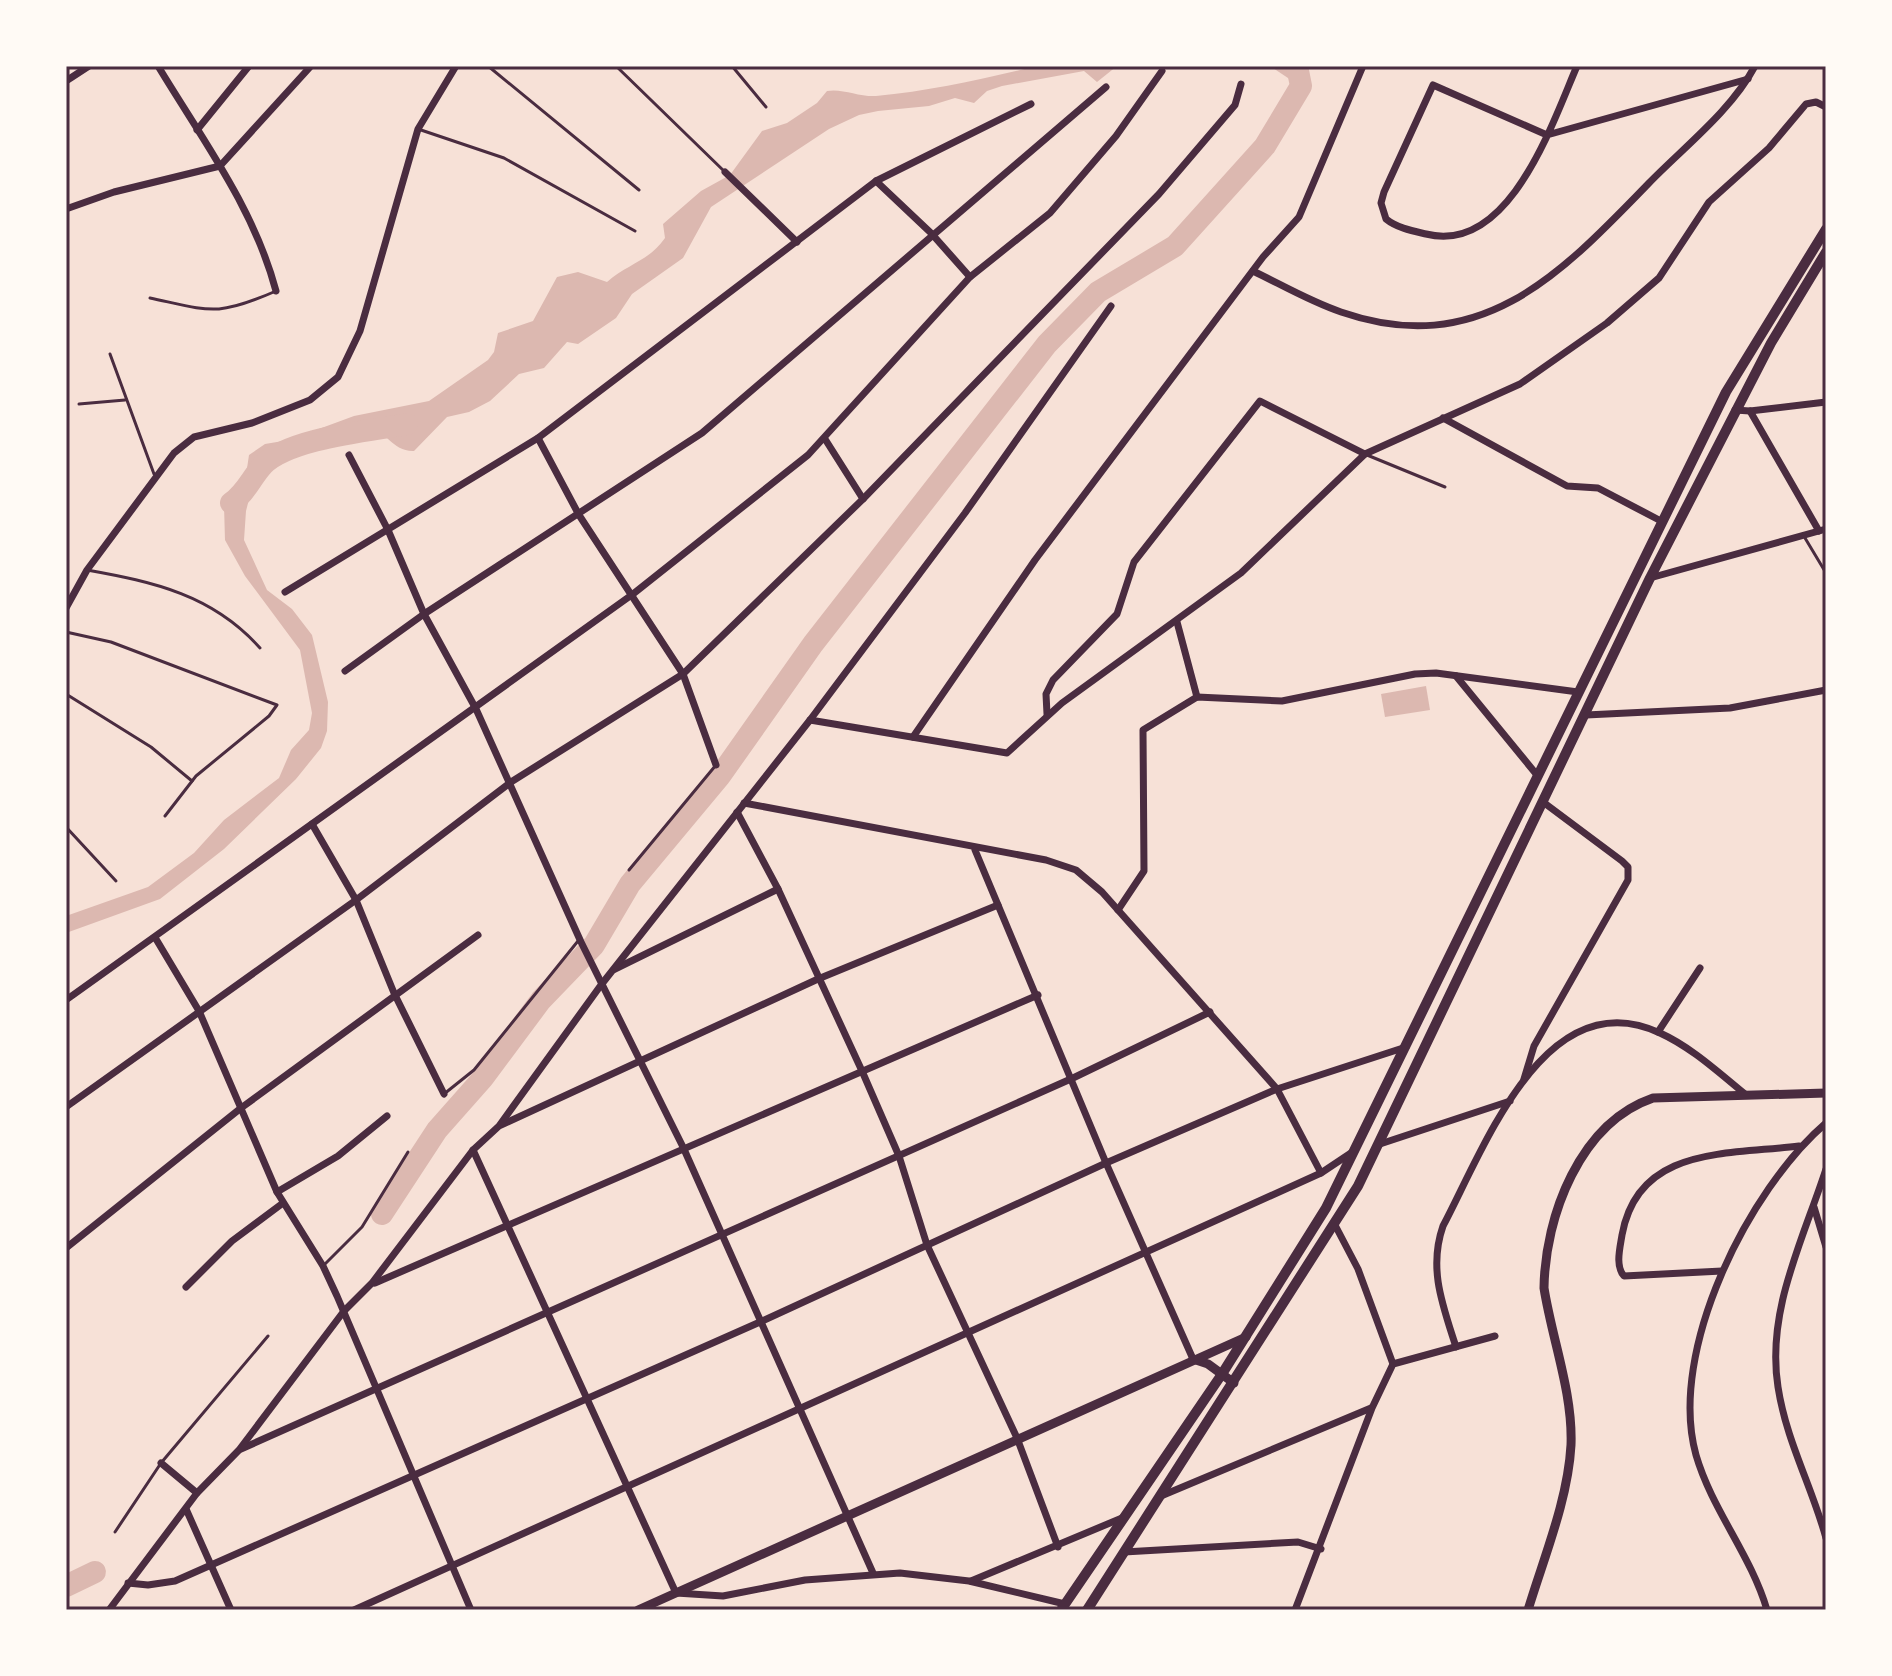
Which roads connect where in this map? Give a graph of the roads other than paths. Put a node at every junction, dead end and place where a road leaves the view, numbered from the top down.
1 (89, 66) edge
2 (158, 66) edge
3 (249, 66) edge
4 (311, 66) edge
5 (456, 66) edge
6 (488, 66) edge
7 (616, 66) edge
8 (732, 66) edge
9 (1363, 66) edge
10 (1577, 66) edge
11 (1755, 66) edge
12 (1162, 71) dead end
13 (1748, 79) junction
14 (66, 81) edge
15 (1241, 84) dead end
16 (1106, 87) dead end
17 (1031, 104) dead end
18 (766, 107) dead end
19 (1826, 107) edge
20 (418, 129) junction
21 (197, 130) junction
22 (1547, 135) junction
23 (220, 166) junction
24 (725, 172) joint
25 (876, 181) junction
26 (639, 190) dead end
27 (66, 209) edge
28 (1826, 229) edge
29 (635, 231) dead end
30 (931, 233) junction
31 (797, 242) junction
32 (1826, 252) edge
33 (1253, 271) junction
34 (970, 277) junction
35 (276, 291) joint
36 (150, 298) dead end
37 (1111, 306) dead end
38 (110, 354) dead end
39 (125, 400) junction
40 (1826, 402) edge
41 (79, 404) dead end
42 (1735, 410) junction
43 (1750, 411) junction
44 (1443, 418) junction
45 (538, 438) junction
46 (825, 439) junction
47 (1365, 454) junction
48 (349, 455) dead end
49 (156, 478) junction
50 (1445, 487) dead end
51 (863, 499) junction
52 (579, 515) junction
53 (1661, 521) junction
54 (388, 530) junction
55 (1823, 530) edge
56 (1803, 535) junction
57 (87, 570) junction
58 (1826, 573) edge
59 (1650, 578) junction
60 (285, 592) dead end
61 (633, 594) junction
62 (66, 608) edge
63 (424, 614) junction
64 (1177, 622) junction
65 (66, 632) edge
66 (260, 648) dead end
67 (345, 671) dead end
68 (683, 674) junction
69 (1456, 676) junction
70 (1826, 690) edge
71 (1578, 692) junction
72 (66, 694) edge
73 (1197, 697) junction
74 (476, 709) junction
75 (1047, 714) junction
76 (1586, 715) junction
77 (810, 720) junction
78 (913, 737) junction
79 (716, 765) joint
80 (1537, 775) junction
81 (192, 781) junction
82 (511, 782) junction
83 (1543, 802) junction
84 (744, 803) junction
85 (737, 812) junction
86 (165, 816) dead end
87 (312, 824) junction
88 (66, 827) edge
89 (975, 850) junction
90 (629, 870) dead end
91 (116, 881) dead end
92 (778, 889) junction
93 (356, 900) junction
94 (998, 905) junction
95 (1118, 910) junction
96 (478, 935) dead end
97 (156, 939) junction
98 (580, 941) junction
99 (1700, 968) dead end
100 (613, 970) junction
101 (818, 979) junction
102 (601, 985) junction
103 (394, 993) junction
104 (1038, 995) junction
105 (66, 1000) edge
106 (199, 1011) junction
107 (1210, 1012) junction
108 (1658, 1032) junction
109 (1406, 1047) junction
110 (640, 1061) junction
111 (862, 1071) junction
112 (1073, 1078) junction
113 (1523, 1083) junction
114 (1277, 1089) junction
115 (1826, 1093) edge
116 (444, 1094) joint
117 (1745, 1094) junction
118 (1510, 1101) junction
119 (66, 1107) edge
120 (241, 1108) junction
121 (387, 1116) dead end
122 (1826, 1123) edge
123 (499, 1126) junction
124 (1377, 1145) junction
125 (1799, 1146) junction
126 (683, 1147) junction
127 (473, 1150) junction
128 (408, 1152) dead end
129 (1351, 1153) junction
130 (899, 1156) junction
131 (1106, 1163) junction
132 (1826, 1169) edge
133 (1321, 1173) junction
134 (277, 1192) junction
135 (1822, 1195) edge
136 (283, 1203) junction
137 (1814, 1206) junction
138 (1335, 1225) junction
139 (508, 1227) junction
140 (720, 1237) junction
141 (927, 1245) junction
142 (1826, 1247) edge
143 (66, 1248) edge
144 (1145, 1252) junction
145 (323, 1266) junction
146 (1722, 1271) junction
147 (372, 1283) junction
148 (186, 1287) dead end
149 (344, 1311) junction
150 (546, 1313) junction
151 (760, 1322) junction
152 (966, 1333) junction
153 (268, 1336) dead end
154 (1495, 1336) dead end
155 (1246, 1337) junction
156 (1456, 1347) junction
157 (1193, 1359) junction
158 (1393, 1364) junction
159 (1222, 1374) junction
160 (1234, 1383) junction
161 (377, 1389) junction
162 (587, 1398) junction
163 (1372, 1408) junction
164 (799, 1409) junction
165 (1017, 1438) junction
166 (239, 1450) junction
167 (161, 1463) junction
168 (416, 1475) junction
169 (628, 1488) junction
170 (197, 1493) junction
171 (1159, 1497) junction
172 (186, 1509) junction
173 (846, 1518) junction
174 (1123, 1518) junction
175 (115, 1532) dead end
176 (1826, 1538) edge
177 (1058, 1547) junction
178 (1321, 1549) junction
179 (1122, 1552) junction
180 (454, 1565) junction
181 (211, 1566) junction
182 (873, 1573) junction
183 (969, 1581) junction
184 (128, 1583) junction
185 (676, 1593) junction
186 (1063, 1607) edge
187 (109, 1610) edge
188 (231, 1610) edge
189 (354, 1610) edge
190 (471, 1610) edge
191 (638, 1610) edge
192 (1087, 1610) edge
193 (1295, 1610) edge
194 (1528, 1610) edge
195 (1767, 1610) edge

1 - 14 street
2 - 21 street
3 - 21 street
4 - 23 street
5 - 20 street
6 - 26 lane
7 - 24 lane
8 - 18 lane
9 - 33 street
10 - 22 street
11 - 13 street
12 - 34 street
13 - 22 street
13 - 33 street
15 - 51 street
16 - 30 street
17 - 25 street
19 - 44 street
20 - 29 lane
20 - 49 street
21 - 23 street
22 - 22 street
23 - 27 street
23 - 35 street
24 - 31 street
25 - 30 street
25 - 31 street
28 - 53 main road
30 - 34 street
30 - 52 street
31 - 45 street
32 - 42 main road
33 - 78 street
34 - 46 street
35 - 36 lane
37 - 77 street
38 - 39 lane
39 - 41 lane
39 - 49 lane
40 - 43 street
42 - 43 street
42 - 59 main road
43 - 55 street
44 - 47 street
44 - 53 street
45 - 52 street
45 - 54 street
46 - 51 street
46 - 61 street
47 - 50 lane
47 - 64 street
47 - 75 street
48 - 54 street
49 - 57 street
51 - 68 street
52 - 61 street
52 - 63 street
53 - 71 main road
54 - 60 street
54 - 63 street
55 - 56 street
56 - 58 lane
56 - 59 street
57 - 62 street
57 - 66 lane
59 - 76 main road
61 - 68 street
61 - 74 street
63 - 67 street
63 - 74 street
64 - 73 street
64 - 75 street
65 - 81 lane
68 - 79 street
68 - 82 street
69 - 71 street
69 - 73 street
69 - 80 street
70 - 76 street
71 - 80 main road
72 - 81 lane
73 - 95 street
74 - 82 street
74 - 87 street
75 - 78 street
76 - 83 main road
77 - 78 street
77 - 84 street
79 - 90 lane
80 - 109 main road
81 - 86 lane
82 - 93 street
82 - 98 street
83 - 113 street
83 - 124 main road
84 - 85 street
84 - 89 street
85 - 92 street
85 - 100 street
87 - 93 street
87 - 97 street
88 - 91 lane
89 - 94 street
89 - 95 street
92 - 100 street
92 - 101 street
93 - 103 street
93 - 106 street
94 - 101 street
94 - 104 street
95 - 107 street
96 - 103 street
97 - 105 street
97 - 106 street
98 - 102 street
98 - 116 lane
99 - 108 street
100 - 102 street
101 - 110 street
101 - 111 street
102 - 110 street
102 - 123 street
103 - 116 street
103 - 120 street
104 - 111 street
104 - 112 street
106 - 119 street
106 - 120 street
107 - 112 street
107 - 114 street
108 - 113 street
108 - 117 street
109 - 114 street
109 - 129 main road
110 - 123 street
110 - 126 street
111 - 126 street
111 - 130 street
112 - 130 street
112 - 131 street
113 - 118 street
114 - 131 street
114 - 133 street
115 - 117 street
117 - 194 street
118 - 124 street
118 - 156 street
120 - 134 street
120 - 143 street
121 - 134 street
122 - 125 street
123 - 127 street
124 - 138 main road
125 - 146 street
125 - 146 street
126 - 139 street
126 - 140 street
127 - 139 street
127 - 147 street
128 - 145 lane
129 - 133 street
129 - 155 main road
130 - 140 street
130 - 141 street
131 - 141 street
131 - 144 street
132 - 135 street
133 - 144 street
134 - 136 street
135 - 137 street
136 - 145 street
136 - 148 street
137 - 142 street
137 - 176 street
138 - 158 street
138 - 160 main road
139 - 147 street
139 - 150 street
140 - 150 street
140 - 151 street
141 - 151 street
141 - 152 street
144 - 152 street
144 - 157 street
145 - 149 street
146 - 195 street
147 - 149 street
149 - 161 street
149 - 166 street
150 - 161 street
150 - 162 street
151 - 162 street
151 - 164 street
152 - 164 street
152 - 165 street
153 - 167 lane
154 - 156 street
155 - 157 street
155 - 159 main road
156 - 158 street
157 - 159 street
157 - 165 street
158 - 163 street
159 - 160 street
159 - 174 main road
160 - 171 main road
161 - 166 street
161 - 168 street
162 - 168 street
162 - 169 street
163 - 171 street
163 - 178 street
164 - 169 street
164 - 173 street
165 - 173 street
165 - 177 street
166 - 170 street
167 - 170 street
167 - 175 lane
168 - 180 street
168 - 181 street
169 - 180 street
169 - 185 street
170 - 172 street
171 - 179 main road
172 - 181 street
172 - 184 street
173 - 182 street
173 - 185 street
174 - 177 street
174 - 186 main road
177 - 183 street
178 - 179 street
178 - 193 street
179 - 192 main road
180 - 189 street
180 - 190 street
181 - 184 street
181 - 188 street
182 - 183 street
182 - 185 street
183 - 186 street
184 - 187 street
185 - 191 street

